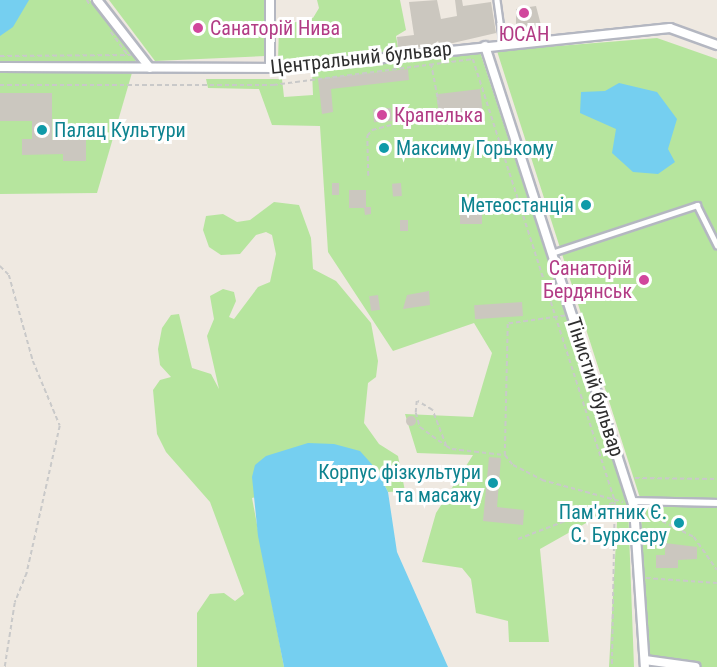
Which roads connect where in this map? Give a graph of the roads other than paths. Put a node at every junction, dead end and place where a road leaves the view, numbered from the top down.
1 (97, 0) edge
2 (270, 0) edge
3 (497, 0) edge
4 (502, 44) junction
5 (717, 45) edge
6 (485, 46) junction
7 (0, 67) edge
8 (150, 68) junction
9 (270, 68) junction
10 (717, 245) edge
11 (552, 253) junction
12 (717, 503) edge
13 (633, 504) junction
14 (645, 664) edge
15 (696, 667) edge

1 - 8 street
2 - 9 street
3 - 4 lane
4 - 5 street, Центральний бульвар
4 - 6 street, Центральний бульвар
6 - 9 street, Центральний бульвар
6 - 11 street, Тінистий бульвар
7 - 8 street, Центральний бульвар
8 - 9 street, Центральний бульвар
10 - 11 lane
11 - 13 street, Тінистий бульвар
12 - 13 street
13 - 14 street, Тінистий бульвар
14 - 15 street

